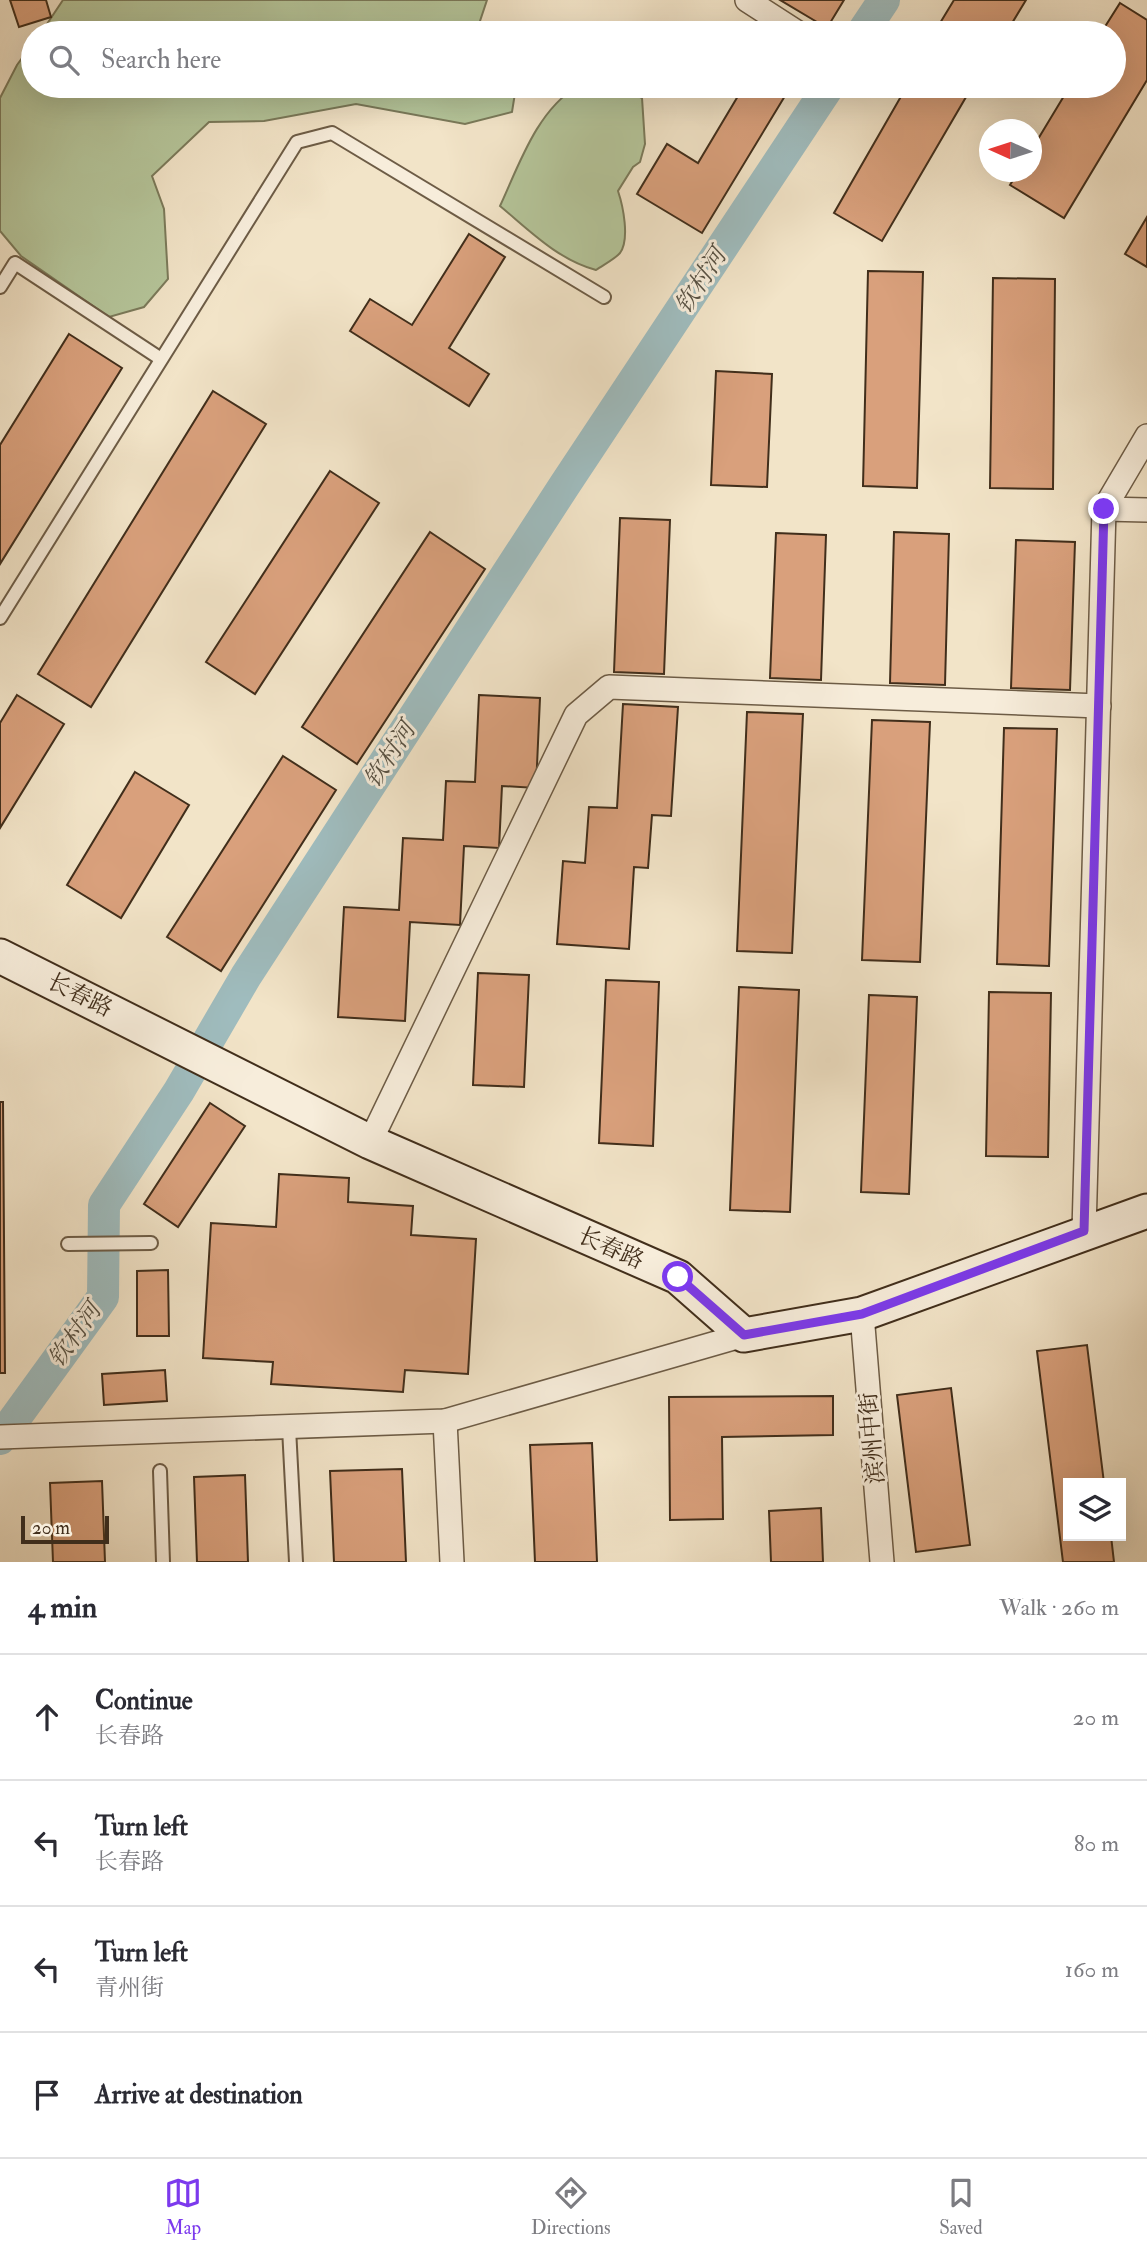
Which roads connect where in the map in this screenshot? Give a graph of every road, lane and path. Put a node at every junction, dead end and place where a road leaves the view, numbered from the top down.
1 (747, 0) edge
2 (779, 21) edge
3 (0, 287) edge
4 (604, 297) dead end
5 (161, 359) junction
6 (1147, 436) edge
7 (1104, 509) junction
8 (1147, 510) edge
9 (0, 618) edge
10 (1098, 706) junction
11 (0, 956) edge
12 (370, 1143) junction
13 (1147, 1211) edge
14 (1084, 1231) junction
15 (151, 1243) dead end
16 (68, 1244) dead end
17 (862, 1314) junction
18 (744, 1335) junction
19 (445, 1421) junction
20 (289, 1428) junction
21 (0, 1437) edge
22 (160, 1471) dead end
23 (163, 1562) edge
24 (296, 1562) edge
25 (452, 1562) edge
26 (882, 1562) edge

1 - 2 street
3 - 5 lane
4 - 5 lane
5 - 9 lane
6 - 7 street
7 - 8 street
7 - 10 street
10 - 12 street
10 - 14 street
11 - 12 street, 长春路
12 - 18 street, 长春路
13 - 14 street
14 - 17 street
15 - 16 lane
17 - 18 street
17 - 26 street, 滨州中街
18 - 19 street
19 - 20 street
19 - 25 street
20 - 21 street
20 - 24 lane
22 - 23 lane

